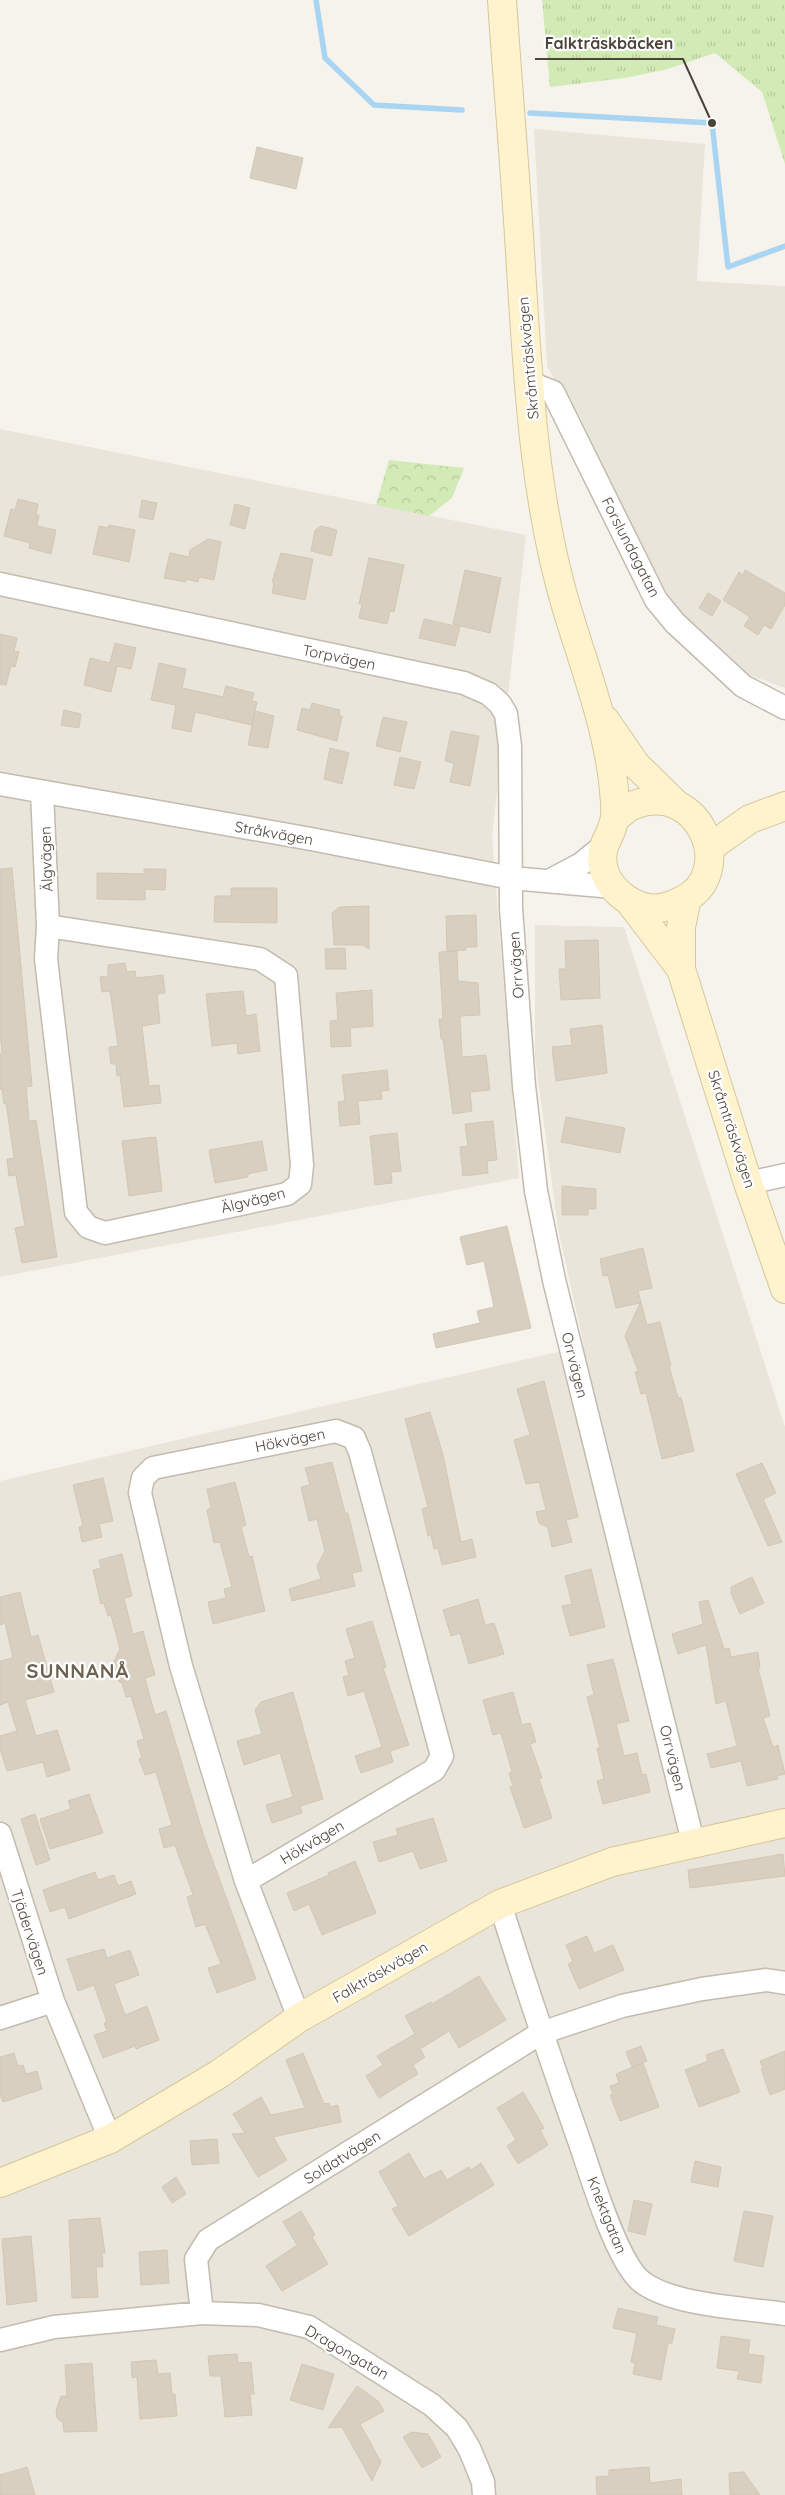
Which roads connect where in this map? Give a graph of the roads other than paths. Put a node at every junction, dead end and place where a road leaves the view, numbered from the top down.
1 (502, 0) edge
2 (530, 383) junction
3 (0, 584) edge
4 (597, 708) junction
5 (785, 708) edge
6 (0, 784) edge
7 (42, 792) junction
8 (674, 803) junction
9 (785, 806) edge
10 (615, 818) junction
11 (750, 819) junction
12 (698, 820) junction
13 (602, 847) junction
14 (710, 848) junction
15 (511, 878) junction
16 (548, 881) junction
17 (621, 894) junction
18 (687, 898) junction
19 (48, 926) junction
20 (681, 969) junction
21 (785, 1175) edge
22 (748, 1182) junction
23 (785, 1289) edge
24 (785, 1823) edge
25 (0, 1834) edge
26 (693, 1842) junction
27 (246, 1881) junction
28 (500, 1904) junction
29 (785, 1982) edge
30 (53, 2001) junction
31 (0, 2018) edge
32 (299, 2018) junction
33 (541, 2033) junction
34 (110, 2139) junction
35 (0, 2183) edge
36 (202, 2313) junction
37 (785, 2314) edge
38 (0, 2340) edge
39 (484, 2495) edge

1 - 2 main road, Skråmträskvägen
2 - 4 main road, Skråmträskvägen
2 - 5 street, Forslundagatan
3 - 15 street, Torpvägen
4 - 8 main road, Skråmträskvägen
4 - 10 main road, Skråmträskvägen
6 - 7 street, Stråkvägen
7 - 15 street, Stråkvägen
7 - 19 street, Älgvägen
8 - 10 main road
8 - 12 main road
9 - 11 main road
10 - 13 main road
11 - 12 main road
11 - 14 main road
12 - 14 main road
13 - 16 street
13 - 17 main road
14 - 18 main road
15 - 16 street, Stråkvägen
15 - 26 street, Orrvägen
16 - 17 street, Stråkvägen
17 - 18 main road
17 - 20 main road, Skråmträskvägen
18 - 20 main road, Skråmträskvägen
19 - 19 street, Älgvägen
20 - 22 main road, Skråmträskvägen
21 - 22 street
22 - 23 main road, Skråmträskvägen
24 - 26 main road, Falkträskvägen
25 - 30 street, Tjädervägen
26 - 28 main road, Falkträskvägen
27 - 27 street, Hökvägen
27 - 32 street, Hökvägen
28 - 32 main road, Falkträskvägen
28 - 33 street, Knektgatan
29 - 33 street
30 - 31 street
30 - 34 street, Tjädervägen
32 - 34 main road, Falkträskvägen
33 - 36 street, Soldatvägen
33 - 37 street, Knektgatan
34 - 35 main road, Falkträskvägen
36 - 38 street, Dragongatan
36 - 39 street, Dragongatan

